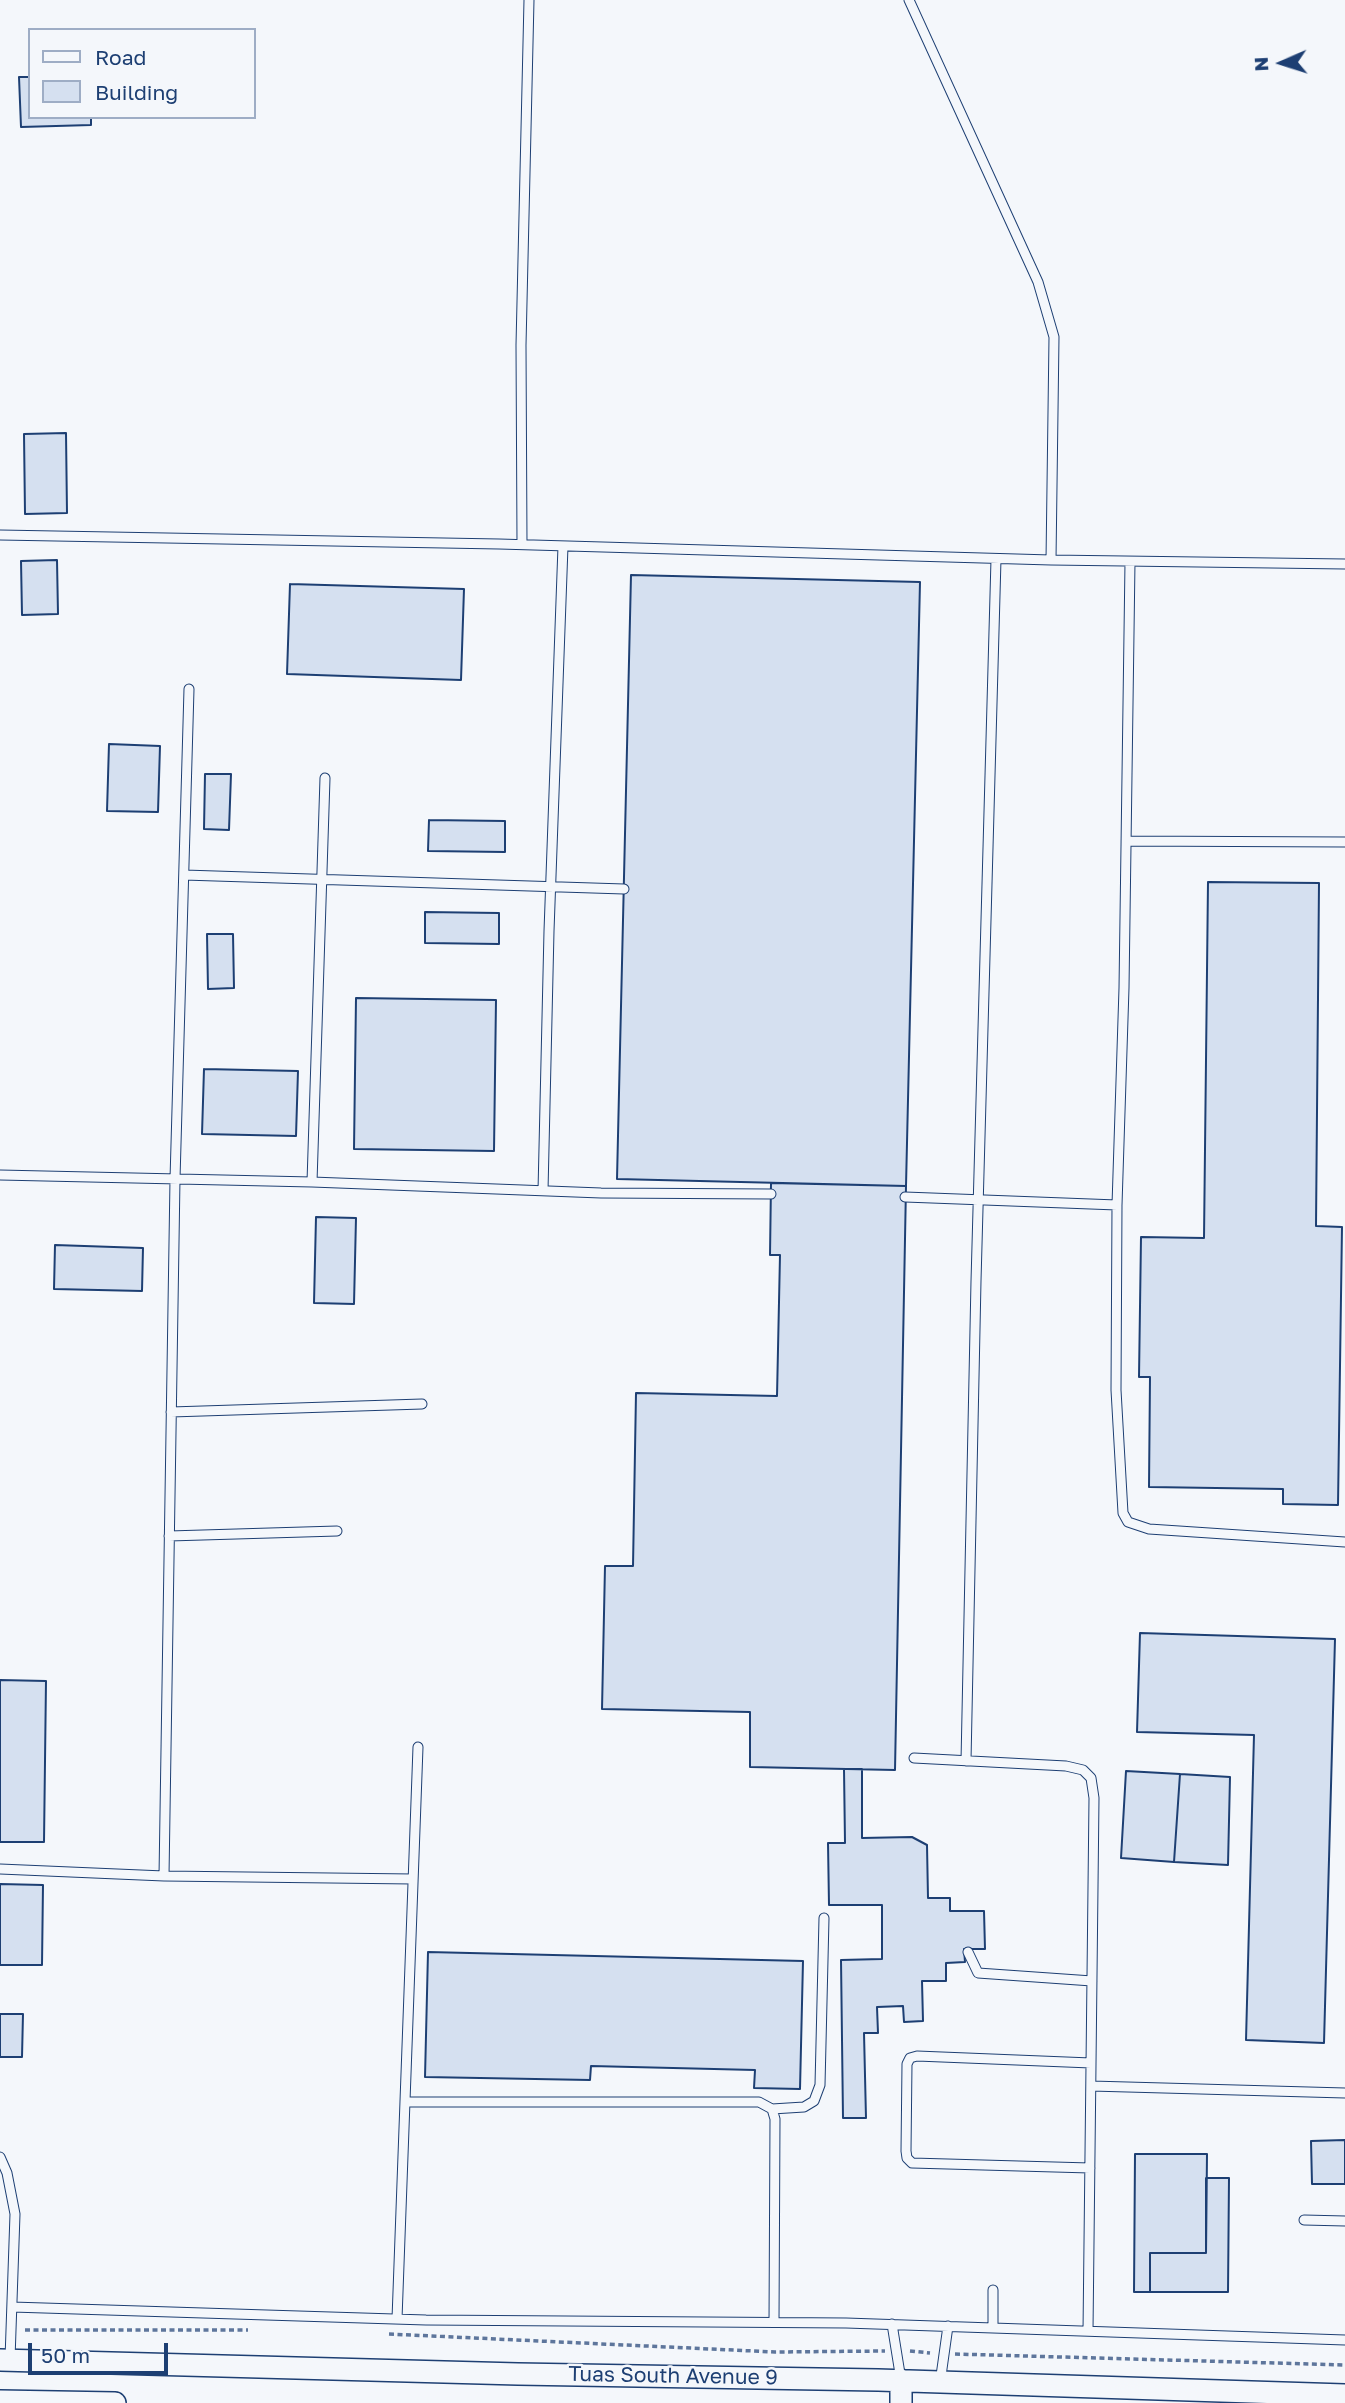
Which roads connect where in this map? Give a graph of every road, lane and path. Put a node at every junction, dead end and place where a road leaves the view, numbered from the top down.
1 (529, 0) edge
2 (909, 0) edge
3 (0, 535) edge
4 (522, 544) junction
5 (563, 546) junction
6 (996, 559) junction
7 (1051, 561) junction
8 (1130, 562) junction
9 (1345, 564) edge
10 (189, 689) dead end
11 (325, 778) dead end
12 (1126, 841) junction
13 (1345, 842) edge
14 (184, 875) junction
15 (321, 879) junction
16 (550, 887) junction
17 (624, 889) dead end
18 (0, 1175) edge
19 (175, 1179) junction
20 (312, 1182) junction
21 (543, 1191) junction
22 (771, 1194) dead end
23 (905, 1197) dead end
24 (978, 1198) junction
25 (1117, 1205) junction
26 (422, 1404) dead end
27 (171, 1412) junction
28 (337, 1531) dead end
29 (169, 1535) junction
30 (1345, 1542) edge
31 (418, 1747) dead end
32 (914, 1758) dead end
33 (966, 1760) junction
34 (0, 1870) edge
35 (163, 1876) junction
36 (413, 1879) junction
37 (824, 1918) dead end
38 (968, 1952) dead end
39 (1092, 1981) junction
40 (1091, 2063) junction
41 (1091, 2086) junction
42 (1345, 2093) edge
43 (405, 2102) junction
44 (772, 2109) junction
45 (0, 2157) edge
46 (1090, 2168) junction
47 (1304, 2220) dead end
48 (1345, 2221) edge
49 (993, 2290) dead end
50 (12, 2307) junction
51 (397, 2319) junction
52 (774, 2322) junction
53 (892, 2324) junction
54 (948, 2326) junction
55 (993, 2328) junction
56 (250, 2330) dead end
57 (11, 2331) junction
58 (1087, 2331) junction
59 (385, 2334) dead end
60 (1345, 2340) edge
61 (896, 2350) junction
62 (944, 2354) junction
63 (5, 2360) edge
64 (1345, 2365) edge
65 (901, 2380) junction
66 (940, 2393) edge
67 (1345, 2395) edge
68 (0, 2401) edge
69 (115, 2403) edge
70 (901, 2403) edge

1 - 4 lane
2 - 7 lane
3 - 4 lane
4 - 5 lane
5 - 6 lane
5 - 16 lane
6 - 7 lane
6 - 24 lane
7 - 8 lane
8 - 9 lane
8 - 12 lane
10 - 14 lane
11 - 15 lane
12 - 13 lane
12 - 25 lane
14 - 15 lane
14 - 19 lane
15 - 16 lane
15 - 20 lane
16 - 17 lane
16 - 21 lane
18 - 19 lane
19 - 20 lane
19 - 27 lane
20 - 21 lane
21 - 22 lane
23 - 24 lane
24 - 25 lane
24 - 33 lane
25 - 30 lane
26 - 27 lane
27 - 29 lane
28 - 29 lane
29 - 35 lane
31 - 36 lane
32 - 33 lane
33 - 39 lane
34 - 35 lane
35 - 36 lane
36 - 43 lane
37 - 44 lane
38 - 39 lane
39 - 40 lane
40 - 41 lane
40 - 46 lane
41 - 42 lane
41 - 46 lane
43 - 44 lane
43 - 51 lane
44 - 52 lane
45 - 50 lane
46 - 58 lane
47 - 48 lane
49 - 55 lane
50 - 51 lane
50 - 57 lane
51 - 52 lane
52 - 53 lane
53 - 54 lane
53 - 61 lane
54 - 55 lane
54 - 62 lane
55 - 58 lane
56 - 57 path
57 - 63 lane
58 - 60 lane
59 - 61 path
61 - 62 path
61 - 65 lane
62 - 64 path
62 - 66 lane
63 - 65 street, Tuas South Avenue 9
65 - 66 street, Tuas South Avenue 9
65 - 70 street
66 - 67 street, Tuas South Avenue 9
68 - 69 street

